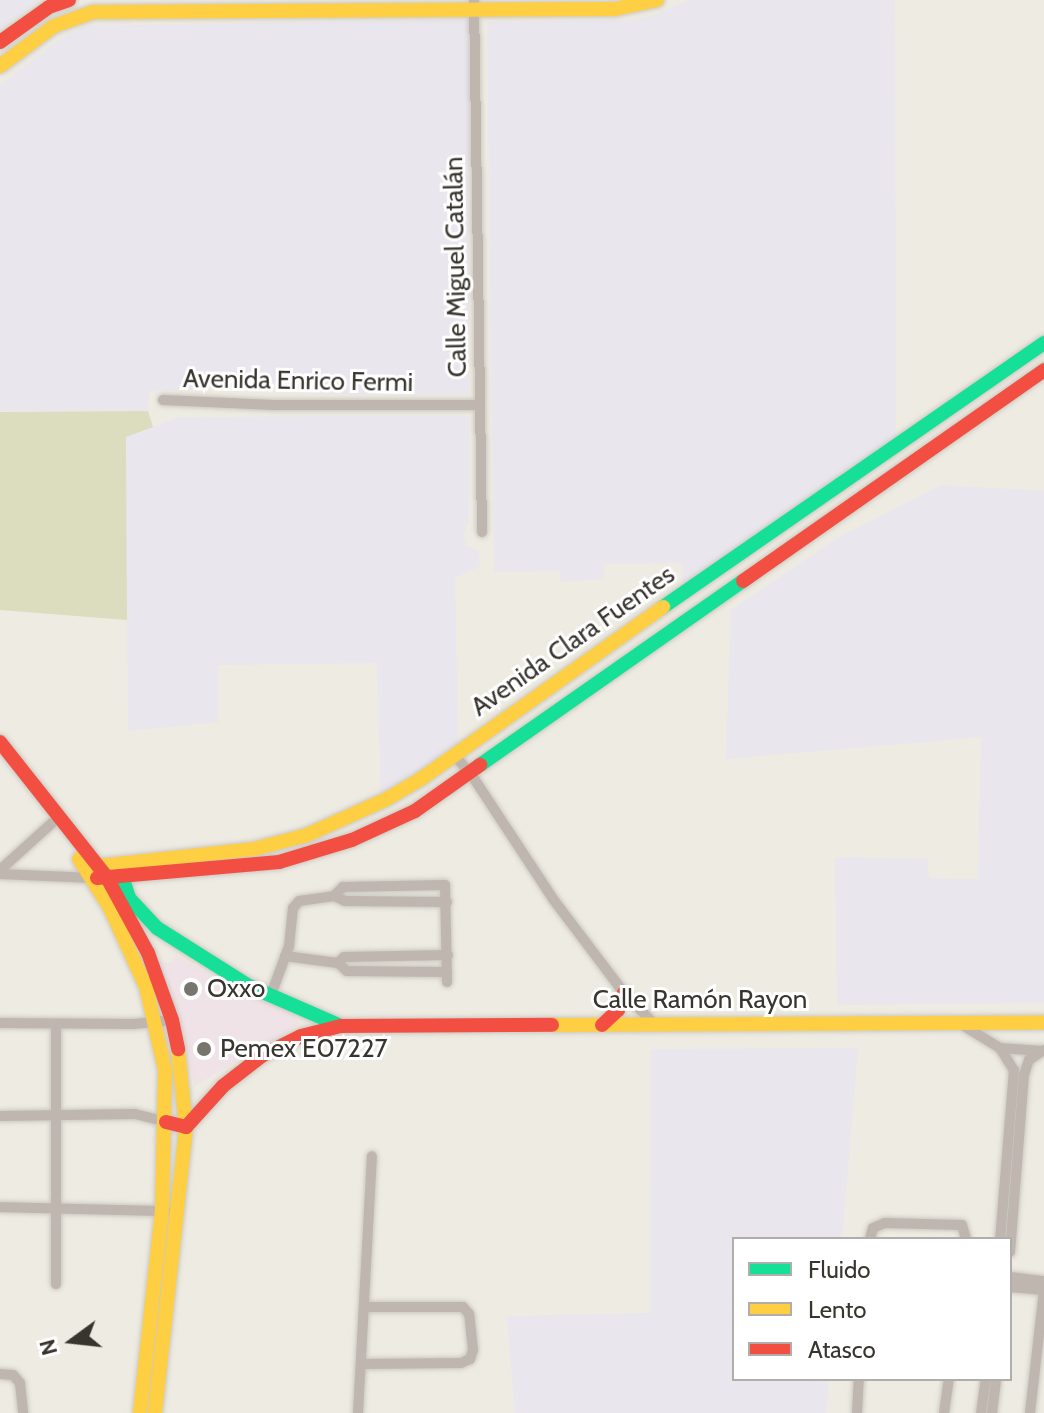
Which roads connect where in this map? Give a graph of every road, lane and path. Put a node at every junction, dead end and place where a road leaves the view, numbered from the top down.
1 (69, 0) edge
2 (657, 0) edge
3 (216, 5) edge
4 (474, 5) edge
5 (0, 42) edge
6 (0, 66) edge
7 (1044, 343) edge
8 (1044, 370) edge
9 (163, 400) dead end
10 (480, 405) junction
11 (482, 532) dead end
12 (0, 742) edge
13 (454, 755) junction
14 (0, 757) edge
15 (471, 774) junction
16 (52, 823) junction
17 (103, 871) junction
18 (0, 872) edge
19 (334, 896) junction
20 (447, 902) junction
21 (448, 955) junction
22 (285, 956) junction
23 (338, 963) junction
24 (624, 993) junction
25 (271, 995) junction
26 (172, 1020) junction
27 (957, 1022) junction
28 (1044, 1022) edge
29 (0, 1023) edge
30 (155, 1023) junction
31 (56, 1024) junction
32 (602, 1025) junction
33 (655, 1025) junction
34 (348, 1026) junction
35 (1000, 1048) junction
36 (1043, 1051) edge
37 (58, 1115) junction
38 (0, 1116) edge
39 (166, 1122) junction
40 (186, 1127) junction
41 (372, 1156) dead end
42 (0, 1207) edge
43 (58, 1208) junction
44 (169, 1211) junction
45 (871, 1237) edge
46 (965, 1237) edge
47 (1000, 1237) edge
48 (1011, 1237) edge
49 (1012, 1277) edge
50 (1044, 1281) edge
51 (56, 1284) dead end
52 (1012, 1287) edge
53 (1044, 1290) edge
54 (364, 1307) junction
55 (361, 1364) junction
56 (0, 1374) edge
57 (859, 1381) edge
58 (949, 1381) edge
59 (986, 1381) edge
60 (996, 1381) edge
61 (1039, 1386) edge
62 (23, 1413) edge
63 (140, 1413) edge
64 (155, 1413) edge
65 (358, 1413) edge
66 (857, 1413) edge
67 (944, 1413) edge
68 (981, 1413) edge
69 (992, 1413) edge
70 (1030, 1413) edge

1 - 5 street
2 - 4 street
3 - 4 street
3 - 6 street
4 - 10 street, Calle Miguel Catalán
7 - 13 street, Avenida Clara Fuentes
8 - 15 street, Avenida Clara Fuentes
9 - 10 street, Avenida Enrico Fermi
10 - 11 street, Calle Miguel Catalán
12 - 17 street
13 - 15 street
13 - 17 street, Avenida Clara Fuentes
14 - 16 street
15 - 17 street, Avenida Clara Fuentes
15 - 24 street
16 - 17 street
16 - 18 street
17 - 18 street
17 - 25 street, Calle Ramón Rayon
17 - 26 street
17 - 30 street
19 - 20 street
19 - 20 street
19 - 22 street
20 - 21 street
21 - 23 street
21 - 23 street
22 - 23 street
22 - 25 street
24 - 32 street
24 - 33 street
25 - 34 street, Calle Ramón Rayon
26 - 30 street
26 - 40 street
27 - 28 street, Calle Ramón Rayon
27 - 33 street, Calle Ramón Rayon
27 - 35 street
29 - 31 street
30 - 31 street
30 - 39 street
31 - 37 street
32 - 33 street, Calle Ramón Rayon
32 - 34 street, Calle Ramón Rayon
34 - 40 street
35 - 36 street
35 - 47 street
36 - 48 street
37 - 38 street
37 - 39 street
37 - 43 street
39 - 40 street
39 - 44 street
40 - 44 street
41 - 54 street
42 - 43 street
43 - 44 street
43 - 51 street
44 - 63 street
44 - 64 street
45 - 46 street
49 - 50 street
52 - 53 street
53 - 61 street
54 - 55 street
54 - 55 street
55 - 65 street
56 - 62 street
57 - 66 street
58 - 67 street
59 - 68 street
60 - 69 street
61 - 70 street

